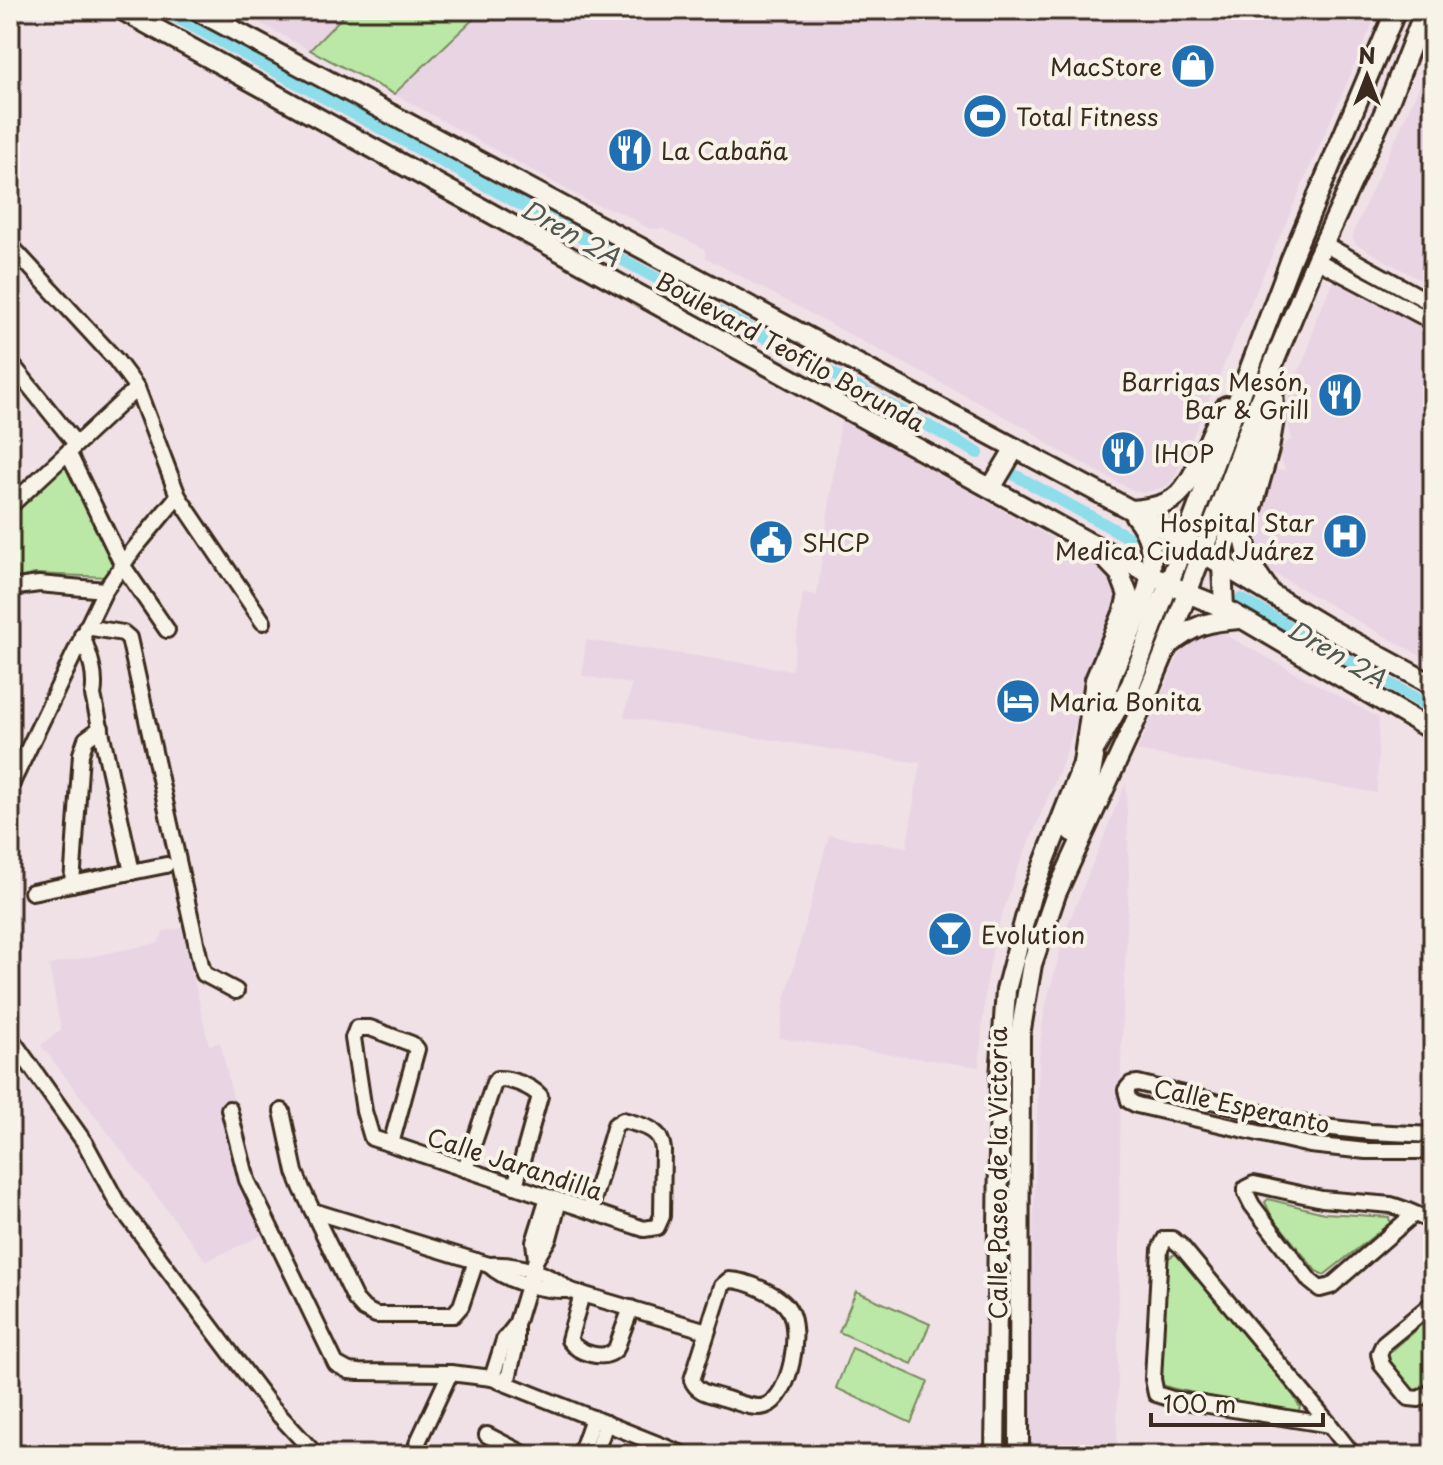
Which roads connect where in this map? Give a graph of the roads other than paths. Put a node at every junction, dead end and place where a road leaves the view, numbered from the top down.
1 (122, 10) edge
2 (196, 10) edge
3 (1396, 10) edge
4 (1425, 10) edge
5 (1334, 158) junction
6 (10, 245) edge
7 (1320, 252) junction
8 (1291, 259) junction
9 (16, 264) edge
10 (1433, 304) edge
11 (1433, 322) edge
12 (10, 362) edge
13 (1272, 367) junction
14 (1242, 385) junction
15 (137, 388) junction
16 (1256, 410) junction
17 (72, 448) junction
18 (1015, 448) junction
19 (991, 488) junction
20 (178, 496) junction
21 (12, 499) edge
22 (1131, 510) junction
23 (1086, 541) junction
24 (1183, 542) junction
25 (1202, 553) junction
26 (1222, 564) junction
27 (123, 566) junction
28 (1151, 573) junction
29 (1168, 582) junction
30 (10, 588) edge
31 (105, 590) junction
32 (1187, 593) junction
33 (1272, 594) junction
34 (1232, 614) junction
35 (263, 622) dead end
36 (167, 630) dead end
37 (84, 631) junction
38 (1167, 647) junction
39 (75, 651) junction
40 (1433, 685) edge
41 (93, 695) junction
42 (101, 728) junction
43 (1433, 731) edge
44 (1096, 747) junction
45 (1083, 764) junction
46 (10, 787) edge
47 (166, 865) dead end
48 (132, 872) junction
49 (72, 884) junction
50 (32, 892) dead end
51 (1056, 894) junction
52 (236, 991) dead end
53 (10, 1037) edge
54 (1186, 1095) junction
55 (229, 1109) dead end
56 (282, 1111) dead end
57 (999, 1113) junction
58 (1182, 1115) junction
59 (1433, 1135) edge
60 (391, 1144) junction
61 (1433, 1151) edge
62 (1020, 1160) junction
63 (465, 1169) junction
64 (515, 1186) junction
65 (553, 1199) junction
66 (313, 1211) junction
67 (590, 1211) junction
68 (1414, 1214) junction
69 (1433, 1222) edge
70 (483, 1263) junction
71 (532, 1272) junction
72 (575, 1292) junction
73 (1433, 1303) edge
74 (631, 1308) junction
75 (707, 1331) junction
76 (450, 1373) junction
77 (500, 1380) junction
78 (1433, 1391) edge
79 (599, 1421) junction
80 (1330, 1425) junction
81 (487, 1435) dead end
82 (316, 1455) edge
83 (429, 1455) edge
84 (526, 1455) edge
85 (580, 1455) edge
86 (595, 1455) edge
87 (685, 1455) edge
88 (995, 1455) edge
89 (1019, 1455) edge
90 (1353, 1455) edge

1 - 19 main road, Boulevard Teofilo Borunda
2 - 18 main road, Boulevard Teofilo Borunda
3 - 5 main road, Calle Paseo de la Victoria
4 - 7 main road, Calle Paseo de la Victoria
5 - 7 main road
5 - 8 main road, Calle Paseo de la Victoria
6 - 9 street
7 - 10 street
7 - 11 street
7 - 13 main road, Calle Paseo de la Victoria
8 - 14 main road, Calle Paseo de la Victoria
8 - 16 main road
9 - 15 street
12 - 17 street
13 - 16 main road, Calle Paseo de la Victoria
13 - 33 main road
14 - 22 main road
14 - 24 main road, Calle Paseo de la Victoria
15 - 17 street
15 - 20 street
16 - 25 main road, Calle Paseo de la Victoria
16 - 26 main road
17 - 21 street
17 - 27 street
18 - 19 main road
18 - 22 main road, Boulevard Teofilo Borunda
19 - 23 main road, Boulevard Teofilo Borunda
20 - 27 street
20 - 35 street
22 - 24 main road, Boulevard Teofilo Borunda
22 - 28 main road
23 - 28 main road, Boulevard Teofilo Borunda
23 - 45 main road
24 - 25 main road, Boulevard Teofilo Borunda
24 - 29 main road, Calle Paseo de la Victoria
25 - 26 main road, Boulevard Teofilo Borunda
25 - 32 main road, Calle Paseo de la Victoria
26 - 33 main road, Boulevard Teofilo Borunda
26 - 34 main road
27 - 31 street
27 - 36 street
28 - 29 main road, Boulevard Teofilo Borunda
28 - 44 main road
29 - 32 main road, Boulevard Teofilo Borunda
29 - 44 main road, Calle Paseo de la Victoria
30 - 31 street
31 - 37 street
32 - 34 main road, Boulevard Teofilo Borunda
32 - 38 main road, Calle Paseo de la Victoria
33 - 40 main road, Boulevard Teofilo Borunda
34 - 38 main road
34 - 43 main road, Boulevard Teofilo Borunda
37 - 39 street
37 - 41 street
37 - 52 street
38 - 51 main road, Calle Paseo de la Victoria
39 - 41 street
39 - 46 street
41 - 42 street
42 - 48 street
42 - 49 street
44 - 45 main road, Calle Paseo de la Victoria
44 - 51 main road
45 - 57 main road, Calle Paseo de la Victoria
47 - 48 street
48 - 49 street
49 - 50 street
51 - 62 main road, Calle Paseo de la Victoria
53 - 82 street
54 - 58 street
54 - 58 street, Calle Esperanto
54 - 59 street, Calle Esperanto
55 - 76 street
56 - 66 street
57 - 62 main road
57 - 88 main road, Calle Paseo de la Victoria
58 - 61 street, Calle Esperanto
60 - 60 street, Calle Jarandilla
60 - 63 street, Calle Jarandilla
62 - 89 main road, Calle Paseo de la Victoria
63 - 64 street, Calle Jarandilla
63 - 64 street
64 - 65 street, Calle Jarandilla
65 - 67 street, Calle Jarandilla
65 - 71 street
66 - 70 street
66 - 70 street
67 - 67 street, Calle Jarandilla
68 - 68 street
68 - 69 street
70 - 71 street
71 - 72 street
71 - 77 street
72 - 74 street
72 - 74 street
73 - 78 street
74 - 75 street
75 - 75 street
76 - 77 street
76 - 83 street
77 - 79 street
79 - 85 street
79 - 86 street
79 - 87 street
80 - 80 street
80 - 90 street
81 - 84 street

